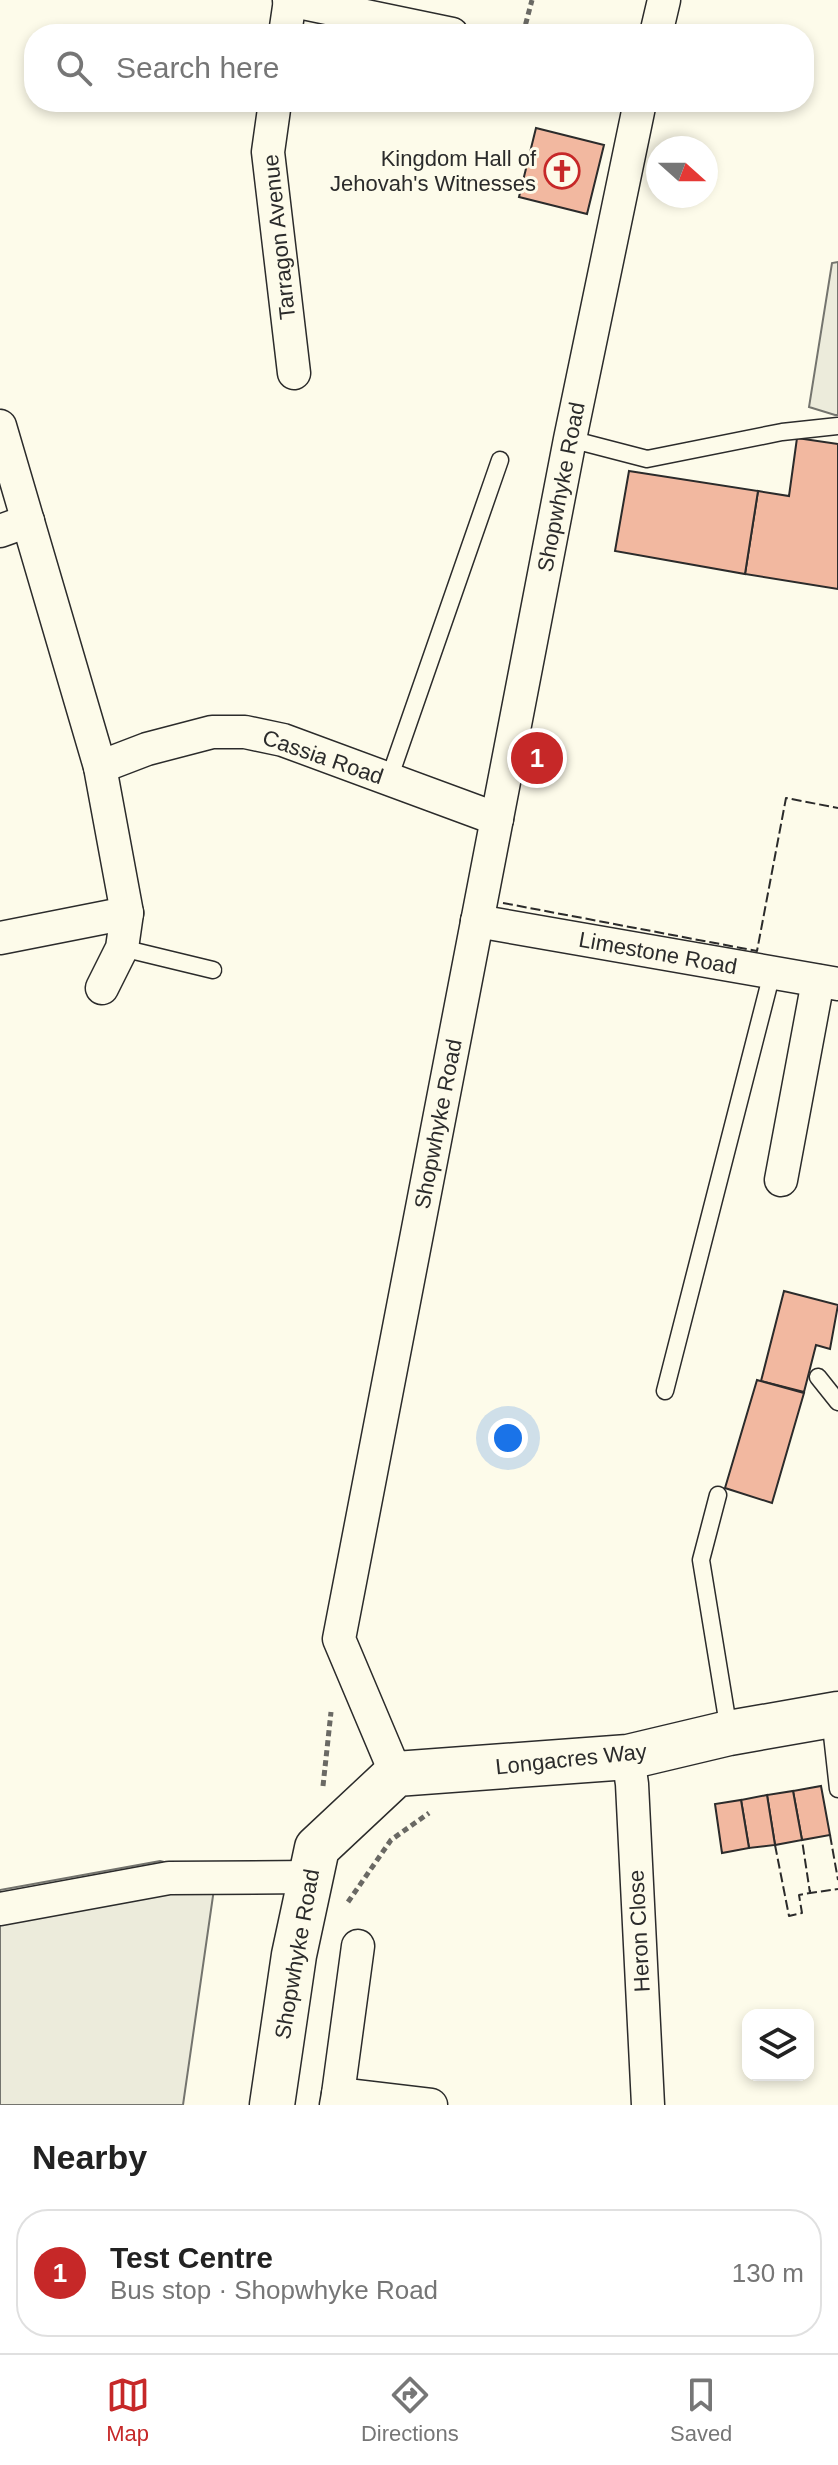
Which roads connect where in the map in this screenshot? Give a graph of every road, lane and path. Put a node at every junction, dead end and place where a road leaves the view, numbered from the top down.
1 (290, 0) edge
2 (532, 0) edge
3 (664, 0) edge
4 (286, 24) edge
5 (404, 24) edge
6 (526, 24) edge
7 (658, 24) edge
8 (274, 112) edge
9 (638, 112) edge
10 (294, 373) dead end
11 (0, 426) edge
12 (838, 426) edge
13 (570, 439) junction
14 (500, 460) dead end
15 (14, 526) edge
16 (100, 767) junction
17 (389, 779) junction
18 (497, 819) junction
19 (127, 913) junction
20 (477, 921) junction
21 (0, 938) edge
22 (122, 948) junction
23 (213, 970) dead end
24 (772, 973) junction
25 (828, 983) edge
26 (102, 988) dead end
27 (781, 1180) dead end
28 (818, 1377) dead end
29 (665, 1391) dead end
30 (838, 1402) edge
31 (718, 1495) dead end
32 (333, 1699) dead end
33 (834, 1715) edge
34 (729, 1733) junction
35 (628, 1757) junction
36 (396, 1774) junction
37 (323, 1788) dead end
38 (838, 1789) edge
39 (436, 1810) dead end
40 (311, 1877) junction
41 (346, 1906) dead end
42 (0, 1909) edge
43 (358, 1946) dead end
44 (337, 2099) edge
45 (272, 2105) edge
46 (431, 2105) edge
47 (648, 2105) edge

1 - 4 street
1 - 5 street
2 - 6 path
3 - 7 street
8 - 10 street, Tarragon Avenue
9 - 13 street, Shopwhyke Road
11 - 15 street
12 - 13 lane
13 - 18 street, Shopwhyke Road
14 - 17 lane
15 - 16 street
16 - 17 street, Cassia Road
16 - 19 street
17 - 18 street, Cassia Road
18 - 20 street, Shopwhyke Road
19 - 21 street
19 - 22 street
20 - 24 street, Limestone Road
20 - 36 street, Shopwhyke Road
22 - 23 lane
22 - 26 street
24 - 25 street, Limestone Road
24 - 29 lane
25 - 27 street
28 - 30 lane
31 - 34 lane
32 - 37 path
33 - 34 main road, Longacres Way
33 - 38 lane
34 - 35 main road, Longacres Way
35 - 36 main road, Longacres Way
35 - 47 street, Heron Close
36 - 40 main road, Shopwhyke Road
39 - 41 path
40 - 42 street
40 - 45 main road, Shopwhyke Road
43 - 44 street
44 - 46 street

